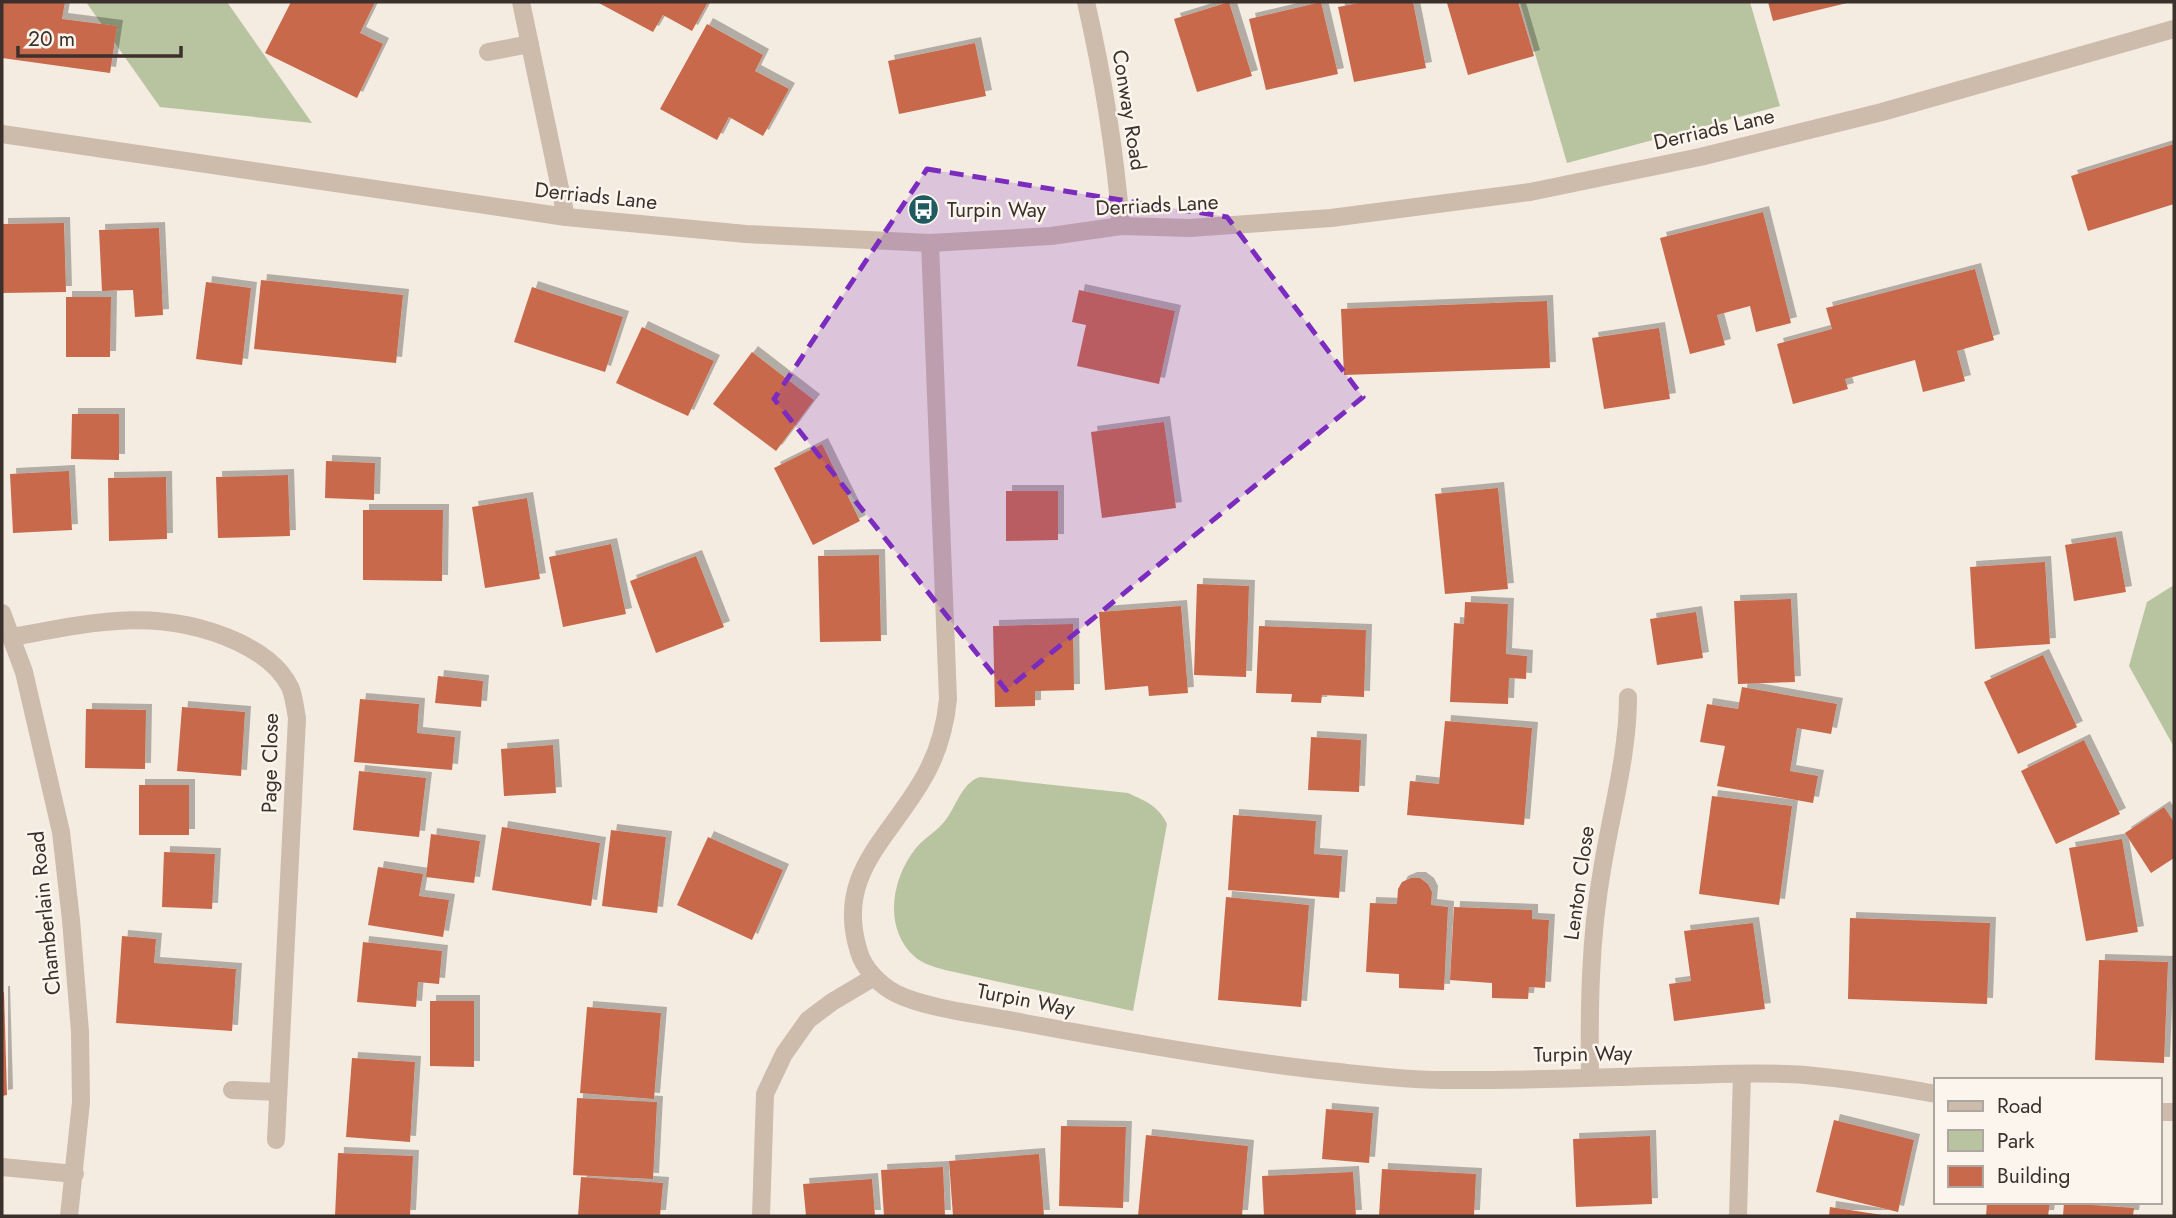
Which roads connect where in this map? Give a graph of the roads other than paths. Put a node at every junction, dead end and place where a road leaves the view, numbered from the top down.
1 (521, 2) edge
2 (1086, 2) edge
3 (2174, 29) edge
4 (530, 44) junction
5 (488, 52) dead end
6 (2, 134) edge
7 (566, 217) junction
8 (1121, 226) junction
9 (930, 243) junction
10 (2, 613) edge
11 (13, 637) junction
12 (1628, 696) dead end
13 (874, 977) junction
14 (1742, 1074) junction
15 (1590, 1077) junction
16 (232, 1090) dead end
17 (278, 1092) junction
18 (1934, 1094) edge
19 (276, 1140) dead end
20 (2, 1167) edge
21 (75, 1174) junction
22 (69, 1216) edge
23 (761, 1216) edge
24 (1738, 1216) edge

1 - 4 street
2 - 8 street, Conway Road
3 - 8 street, Derriads Lane
4 - 5 street
4 - 7 street
6 - 7 street, Derriads Lane
7 - 9 street, Derriads Lane
8 - 9 street, Derriads Lane
9 - 13 street, Turpin Way
10 - 11 street, Chamberlain Road
11 - 17 street, Page Close
11 - 21 street, Chamberlain Road
12 - 15 street, Lenton Close
13 - 15 street, Turpin Way
13 - 23 street
14 - 15 street, Turpin Way
14 - 18 street, Turpin Way
14 - 24 street
16 - 17 street
17 - 19 street, Page Close
20 - 21 street
21 - 22 street, Chamberlain Road

